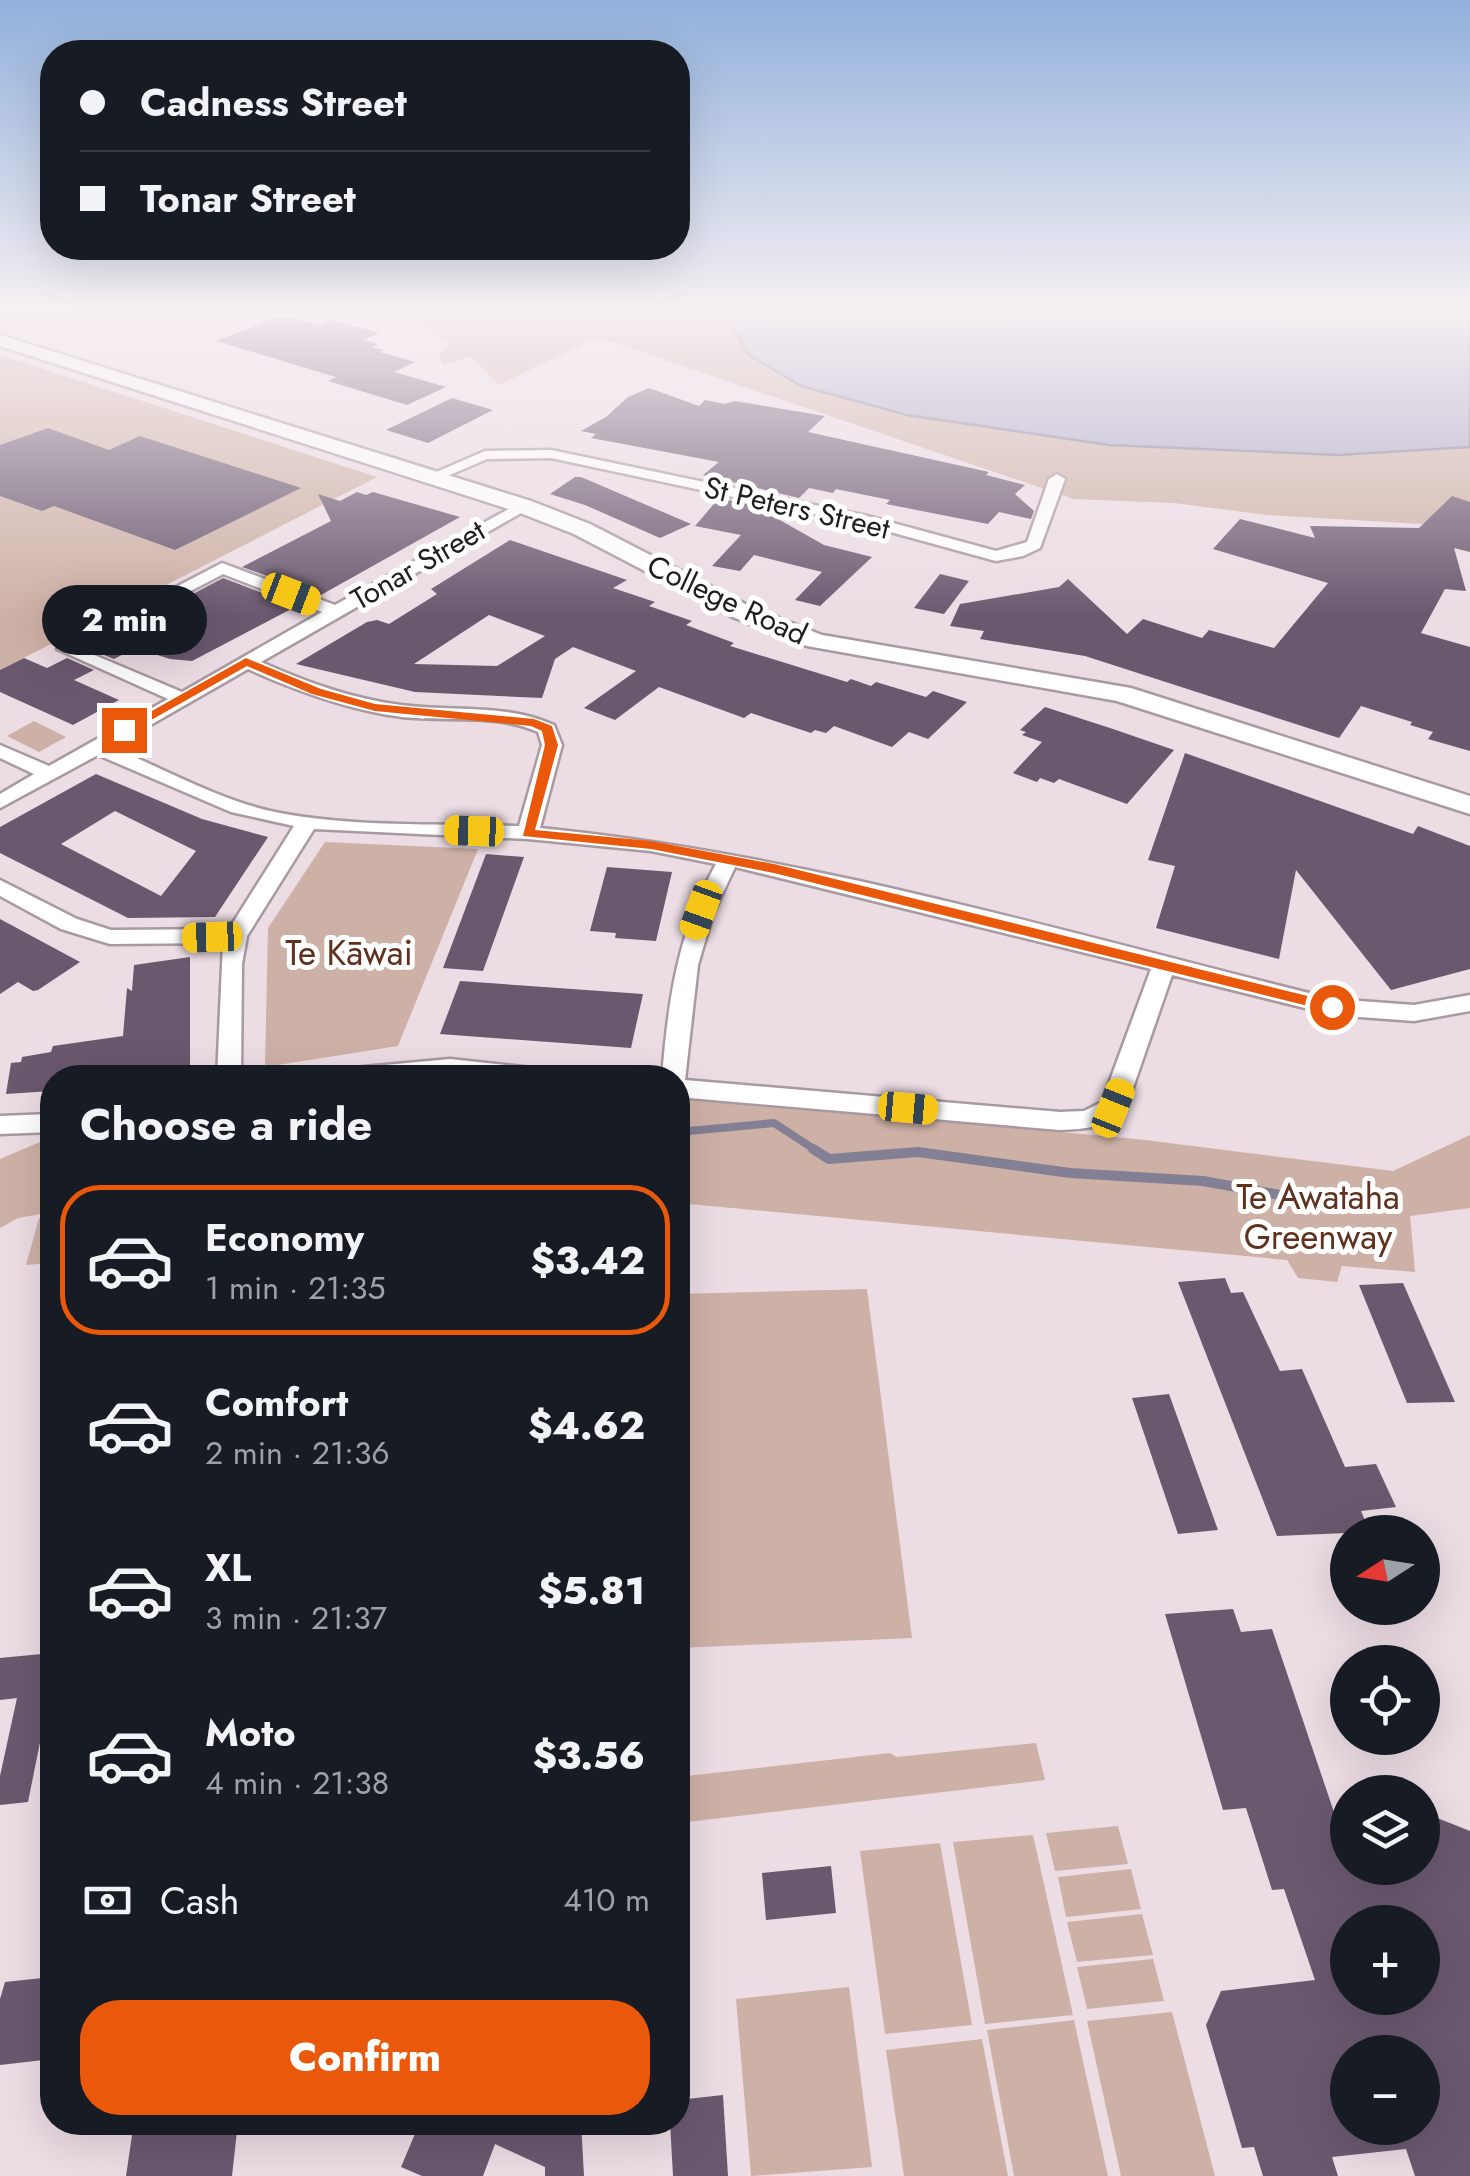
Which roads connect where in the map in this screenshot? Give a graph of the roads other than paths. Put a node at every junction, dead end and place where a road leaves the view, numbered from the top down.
1 (232, 413) edge
2 (434, 476) junction
3 (1057, 479) dead end
4 (523, 506) junction
5 (336, 612) junction
6 (246, 662) junction
7 (181, 698) junction
8 (96, 747) junction
9 (0, 751) edge
10 (49, 774) junction
11 (0, 802) edge
12 (1470, 805) edge
13 (307, 823) junction
14 (528, 833) junction
15 (728, 859) junction
16 (0, 887) edge
17 (236, 936) junction
18 (1164, 966) junction
19 (1470, 1004) edge
20 (230, 1065) edge
21 (675, 1065) edge
22 (690, 1089) edge
23 (40, 1123) edge
24 (0, 1125) edge

1 - 2 main road, College Road
2 - 3 street, St Peters Street
2 - 4 main road, College Road
4 - 5 street, Tonar Street
4 - 12 main road, College Road
5 - 6 street, Tonar Street
5 - 7 street
6 - 7 street, Tonar Street
6 - 14 street
7 - 8 street, Tonar Street
8 - 10 street, Tonar Street
8 - 13 street
9 - 10 street
10 - 11 street, Tonar Street
13 - 14 street
13 - 17 street
14 - 15 street
15 - 18 street
15 - 21 street
16 - 17 street
17 - 20 street
18 - 19 street
18 - 22 street
23 - 24 street

